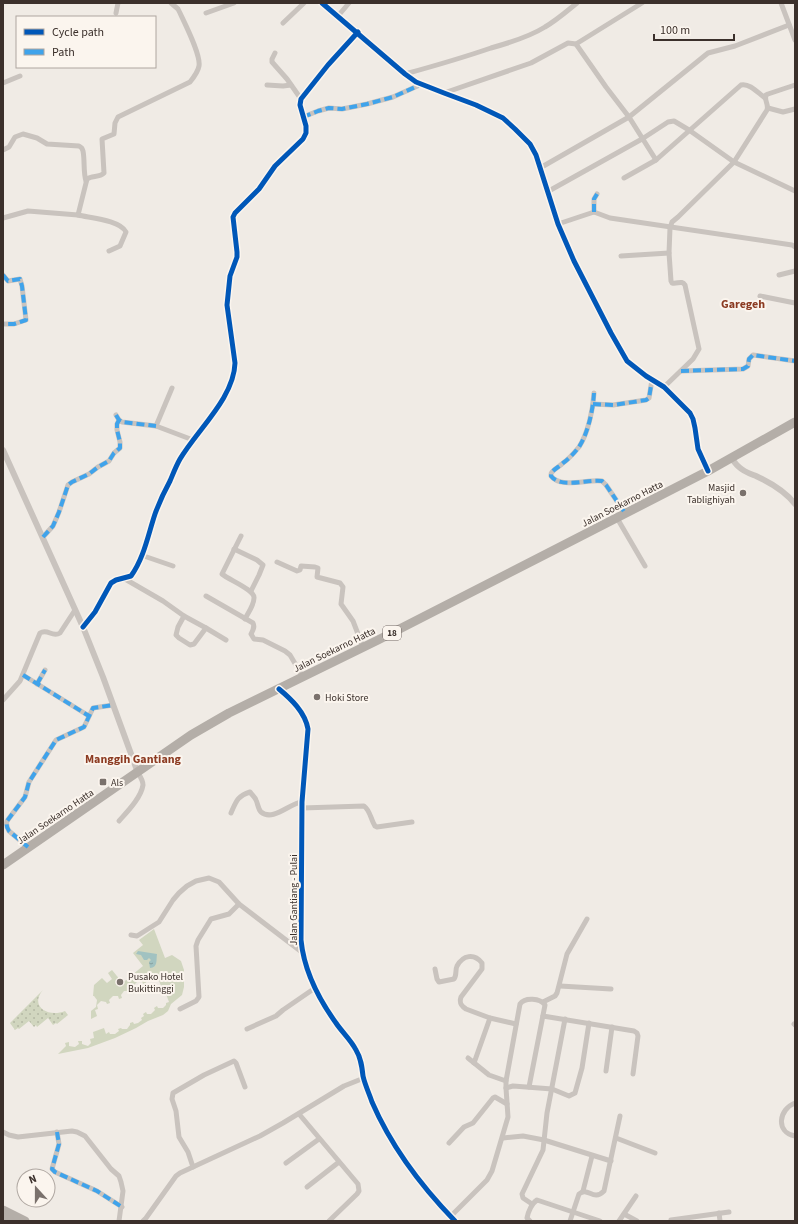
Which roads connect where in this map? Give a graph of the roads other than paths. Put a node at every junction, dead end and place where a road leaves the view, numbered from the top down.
1 (118, 3) edge
2 (171, 3) edge
3 (234, 3) edge
4 (304, 3) edge
5 (322, 3) edge
6 (349, 3) edge
7 (577, 3) edge
8 (642, 3) edge
9 (781, 3) edge
10 (116, 13) dead end
11 (206, 13) dead end
12 (338, 16) junction
13 (283, 23) dead end
14 (789, 25) junction
15 (358, 32) junction
16 (795, 38) edge
17 (576, 44) junction
18 (275, 53) dead end
19 (405, 74) junction
20 (20, 76) dead end
21 (3, 83) edge
22 (422, 84) junction
23 (267, 85) dead end
24 (291, 85) junction
25 (795, 85) edge
26 (444, 93) junction
27 (765, 98) junction
28 (300, 99) junction
29 (768, 108) junction
30 (795, 109) edge
31 (304, 117) junction
32 (629, 117) junction
33 (689, 130) junction
34 (642, 139) junction
35 (3, 150) edge
36 (656, 160) junction
37 (734, 162) junction
38 (540, 168) junction
39 (624, 178) dead end
40 (86, 181) junction
41 (795, 191) edge
42 (548, 192) junction
43 (597, 194) dead end
44 (594, 212) junction
45 (78, 215) junction
46 (3, 218) edge
47 (558, 224) junction
48 (670, 228) junction
49 (795, 247) edge
50 (109, 251) dead end
51 (669, 253) junction
52 (621, 256) dead end
53 (795, 271) edge
54 (779, 274) dead end
55 (3, 275) edge
56 (760, 296) dead end
57 (795, 303) edge
58 (3, 324) edge
59 (795, 361) edge
60 (681, 371) junction
61 (652, 380) junction
62 (664, 387) junction
63 (172, 388) dead end
64 (594, 393) dead end
65 (593, 404) junction
66 (795, 422) edge
67 (156, 426) junction
68 (193, 440) junction
69 (3, 450) edge
70 (731, 458) junction
71 (708, 471) junction
72 (795, 504) edge
73 (625, 514) junction
74 (617, 518) junction
75 (241, 536) dead end
76 (43, 537) junction
77 (234, 550) junction
78 (142, 555) junction
79 (277, 562) dead end
80 (174, 566) dead end
81 (645, 566) dead end
82 (125, 579) junction
83 (251, 591) junction
84 (206, 596) dead end
85 (75, 610) junction
86 (184, 616) junction
87 (245, 618) junction
88 (83, 627) junction
89 (206, 628) junction
90 (226, 640) dead end
91 (363, 647) junction
92 (45, 670) dead end
93 (23, 675) junction
94 (303, 677) junction
95 (37, 684) junction
96 (279, 689) junction
97 (3, 700) edge
98 (113, 705) junction
99 (89, 716) junction
100 (138, 773) junction
101 (302, 805) junction
102 (231, 813) dead end
103 (119, 821) dead end
104 (412, 822) dead end
105 (28, 847) junction
106 (3, 865) edge
107 (239, 904) junction
108 (587, 919) dead end
109 (131, 935) dead end
110 (303, 953) junction
111 (435, 969) dead end
112 (560, 986) junction
113 (315, 988) junction
114 (611, 989) dead end
115 (543, 1002) junction
116 (180, 1009) dead end
117 (543, 1016) junction
118 (490, 1018) junction
119 (565, 1019) junction
120 (589, 1023) junction
121 (516, 1024) junction
122 (612, 1027) junction
123 (247, 1029) dead end
124 (468, 1058) dead end
125 (474, 1063) junction
126 (606, 1071) dead end
127 (633, 1074) dead end
128 (364, 1078) junction
129 (506, 1081) junction
130 (245, 1087) dead end
131 (530, 1087) junction
132 (506, 1088) junction
133 (552, 1090) junction
134 (795, 1103) edge
135 (507, 1104) junction
136 (299, 1114) junction
137 (620, 1116) dead end
138 (3, 1132) edge
139 (57, 1132) junction
140 (795, 1136) edge
141 (503, 1138) junction
142 (616, 1138) junction
143 (319, 1139) junction
144 (544, 1140) junction
145 (449, 1143) dead end
146 (654, 1153) dead end
147 (592, 1156) junction
148 (339, 1162) junction
149 (611, 1162) junction
150 (286, 1163) dead end
151 (193, 1167) junction
152 (307, 1187) dead end
153 (583, 1191) junction
154 (636, 1196) dead end
155 (532, 1204) junction
156 (122, 1207) junction
157 (573, 1212) junction
158 (729, 1212) dead end
159 (719, 1213) junction
160 (624, 1214) junction
161 (5, 1216) edge
162 (453, 1219) edge
163 (697, 1219) edge
164 (146, 1220) edge
165 (671, 1220) edge
166 (25, 1221) edge
167 (119, 1221) edge
168 (329, 1221) edge
169 (530, 1221) edge
170 (570, 1221) edge
171 (600, 1221) edge
172 (619, 1221) edge
173 (638, 1221) edge
174 (720, 1221) edge

1 - 10 street
2 - 40 street
3 - 11 street
4 - 13 street
5 - 12 street
6 - 12 street
7 - 19 street
8 - 17 street
9 - 14 street
12 - 15 street
14 - 16 street
14 - 32 street
15 - 19 street
15 - 28 street
17 - 26 street
17 - 32 street
18 - 24 street
19 - 22 street
20 - 21 street
22 - 26 street
22 - 31 street
23 - 24 street
24 - 28 street
25 - 27 street
26 - 38 street
27 - 29 street
27 - 33 street
28 - 31 street
29 - 30 street
29 - 37 street
31 - 68 street
32 - 34 street
32 - 38 street
33 - 34 street
33 - 36 street
33 - 37 street
34 - 36 street
34 - 42 street
35 - 40 street
36 - 39 street
37 - 41 street
37 - 48 street
38 - 42 street
40 - 45 street
42 - 47 street
43 - 44 street
44 - 47 street
44 - 48 street
45 - 46 street
45 - 50 street
47 - 61 street
48 - 49 street
48 - 51 street
51 - 52 street
51 - 60 street
53 - 54 street
55 - 58 street
56 - 57 street
59 - 60 street
60 - 62 street
61 - 62 street
61 - 65 street
62 - 71 street
63 - 67 street
64 - 65 street
65 - 73 street
66 - 70 highway, Jalan Soekarno Hatta / 18
67 - 68 street
67 - 76 street
68 - 78 street
69 - 76 street
70 - 71 highway, Jalan Soekarno Hatta / 18
70 - 72 street
71 - 73 highway, Jalan Soekarno Hatta / 18
73 - 74 highway, Jalan Soekarno Hatta / 18
74 - 81 street
74 - 91 highway, Jalan Soekarno Hatta / 18
75 - 77 street
76 - 85 street
77 - 83 street
77 - 83 street
78 - 80 street
78 - 82 street
79 - 91 street
82 - 86 street
82 - 88 street
83 - 87 street
84 - 87 street
85 - 88 street
85 - 93 street
86 - 89 street
86 - 89 street
87 - 94 street
88 - 98 street
89 - 90 street
91 - 94 highway, Jalan Soekarno Hatta / 18
92 - 95 street
93 - 95 street
93 - 97 street
94 - 96 highway, Jalan Soekarno Hatta / 18
95 - 99 street
96 - 100 highway, Jalan Soekarno Hatta / 18
96 - 101 street, Jalan Gantiang - Pulai
98 - 99 street
98 - 100 street
99 - 105 street
100 - 103 street
100 - 105 highway, Jalan Soekarno Hatta / 18
101 - 102 street
101 - 104 street
101 - 110 street, Jalan Gantiang - Pulai
105 - 106 highway, Jalan Soekarno Hatta / 18
107 - 109 street
107 - 110 street
107 - 116 street
108 - 112 street
110 - 113 street, Jalan Gantiang - Pulai
111 - 118 street
112 - 114 street
112 - 115 street
113 - 123 street
113 - 128 street, Jalan Gantiang - Pulai
115 - 117 street
115 - 121 street
117 - 119 street
117 - 131 street
118 - 121 street
118 - 125 street
119 - 120 street
119 - 133 street
120 - 122 street
120 - 133 street
121 - 129 street
122 - 126 street
122 - 127 street
124 - 125 street
125 - 129 street
128 - 136 street
128 - 162 street, Jalan Gantiang - Pulai
129 - 132 street
130 - 151 street
131 - 132 street
131 - 133 street
132 - 135 street
133 - 144 street
134 - 140 street
135 - 141 street
135 - 145 street
136 - 143 street
136 - 151 street
137 - 142 street
138 - 139 street
139 - 156 street
139 - 156 street
141 - 144 street
141 - 162 street
142 - 146 street
142 - 149 street
143 - 148 street
143 - 150 street
144 - 147 street
144 - 155 street
147 - 149 street
147 - 153 street
148 - 152 street
148 - 168 street
149 - 153 street
151 - 164 street
153 - 157 street
154 - 160 street
155 - 157 street
155 - 169 street
156 - 167 street
157 - 170 street
157 - 171 street
158 - 159 street
159 - 163 street
159 - 174 street
160 - 172 street
160 - 173 street
161 - 166 highway
163 - 165 street

